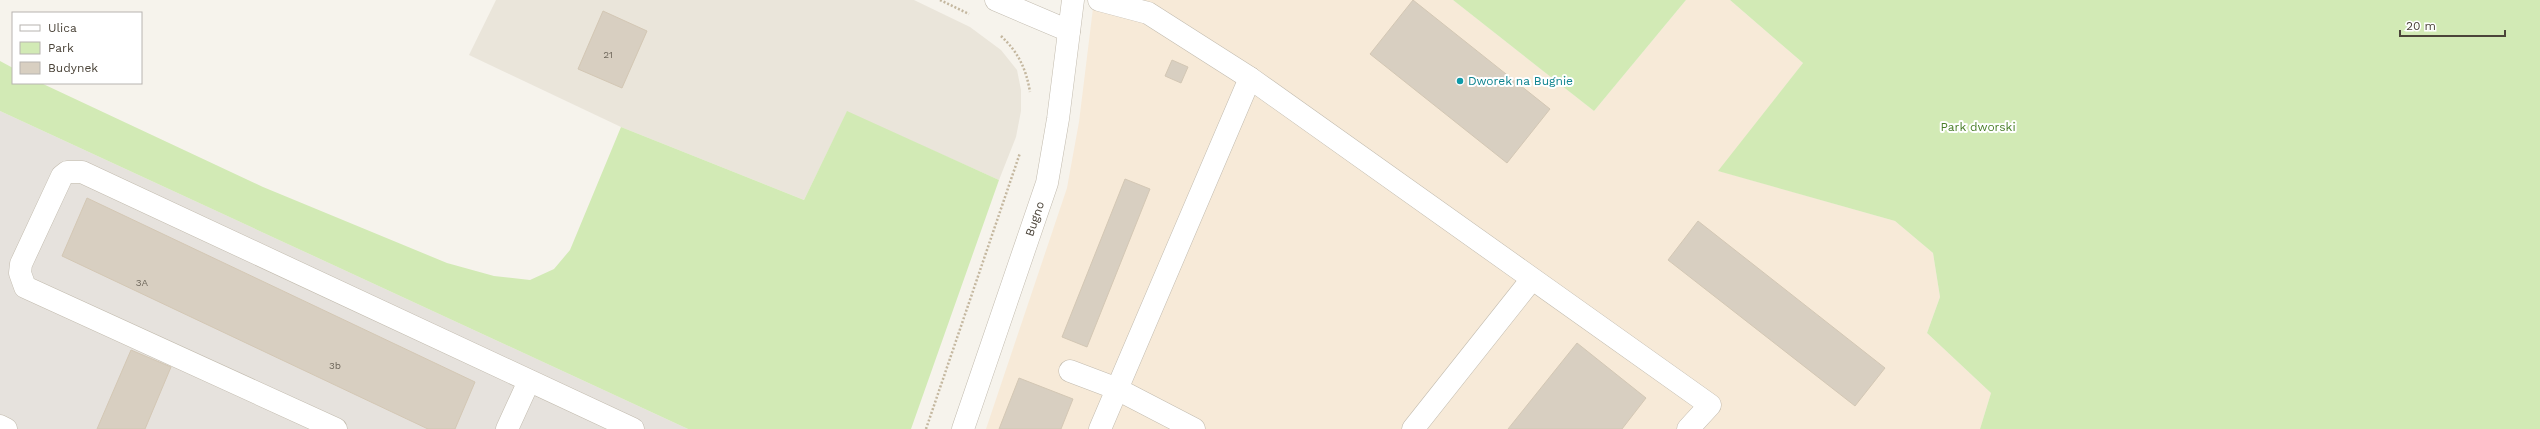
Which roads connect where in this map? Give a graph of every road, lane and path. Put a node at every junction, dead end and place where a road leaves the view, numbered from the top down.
1 (940, 0) edge
2 (996, 0) edge
3 (1072, 0) edge
4 (1099, 0) edge
5 (1149, 6) edge
6 (974, 16) dead end
7 (1069, 31) junction
8 (997, 32) dead end
9 (1250, 78) junction
10 (1030, 98) dead end
11 (1022, 146) dead end
12 (1532, 279) junction
13 (1070, 371) dead end
14 (529, 381) junction
15 (1115, 388) junction
16 (0, 426) edge
17 (6, 429) edge
18 (336, 429) edge
19 (508, 429) edge
20 (633, 429) edge
21 (926, 429) edge
22 (963, 429) edge
23 (1100, 429) edge
24 (1194, 429) edge
25 (1413, 429) edge
26 (1688, 429) edge

1 - 6 path
2 - 7 street
3 - 7 street, Bugno
4 - 5 street
5 - 9 street
7 - 22 street, Bugno
8 - 10 path
9 - 12 street
9 - 15 street
11 - 21 path
12 - 25 street
12 - 26 street
13 - 15 street
14 - 18 street
14 - 19 street
14 - 20 street
15 - 23 street
15 - 24 street
16 - 17 street

